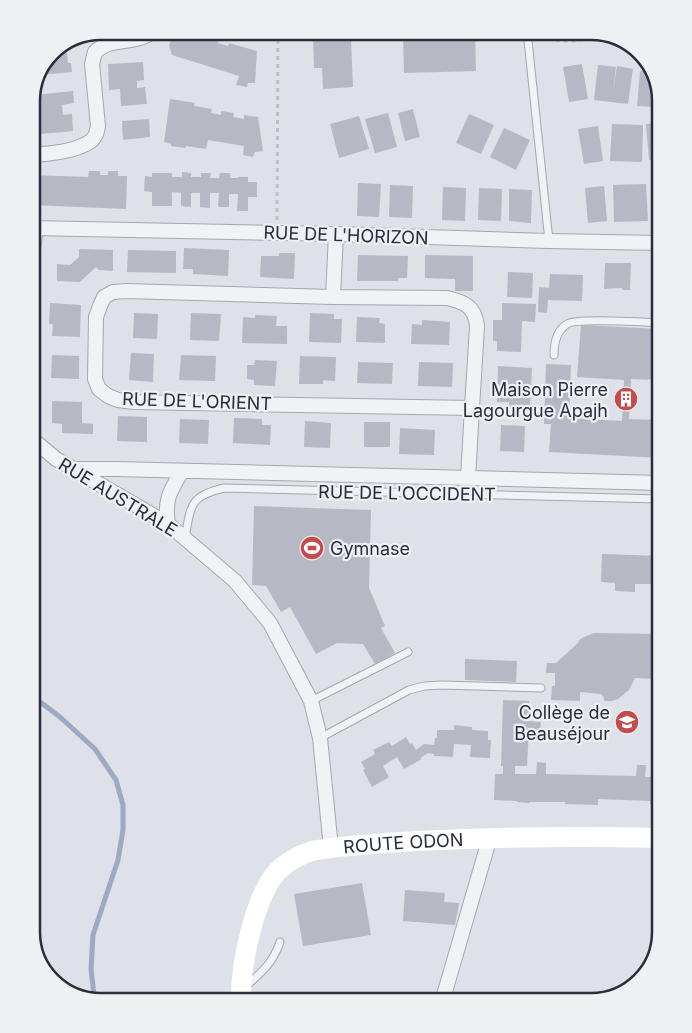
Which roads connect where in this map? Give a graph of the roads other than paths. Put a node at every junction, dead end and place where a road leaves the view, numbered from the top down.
1 (132, 40) edge
2 (528, 40) edge
3 (40, 154) edge
4 (40, 228) edge
5 (336, 234) junction
6 (548, 241) junction
7 (652, 243) edge
8 (333, 297) junction
9 (652, 323) edge
10 (554, 355) dead end
11 (472, 408) junction
12 (40, 446) edge
13 (74, 469) junction
14 (182, 471) junction
15 (468, 478) junction
16 (652, 483) edge
17 (652, 500) edge
18 (168, 524) junction
19 (185, 538) junction
20 (408, 652) dead end
21 (541, 688) dead end
22 (311, 701) junction
23 (320, 738) junction
24 (490, 837) junction
25 (652, 838) edge
26 (331, 848) junction
27 (280, 942) dead end
28 (241, 993) edge
29 (244, 993) edge
30 (445, 993) edge

1 - 3 street
2 - 6 lane
4 - 5 street, RUE DE L'HORIZON
5 - 6 street, RUE DE L'HORIZON
5 - 8 street
6 - 7 street, RUE DE L'HORIZON
8 - 11 street, RUE DE L'ORIENT
8 - 11 street, RUE DE L'ORIENT
9 - 10 lane
11 - 15 street, RUE DE L'ORIENT
12 - 13 street, RUE AUSTRALE
13 - 14 street, RUE DE L'OCCIDENT
13 - 18 street, RUE AUSTRALE
14 - 15 street, RUE DE L'OCCIDENT
14 - 18 street
15 - 16 street, RUE DE L'OCCIDENT
17 - 19 lane, RUE DE L'OCCIDENT
18 - 19 street, RUE AUSTRALE
19 - 22 street, RUE AUSTRALE
20 - 22 lane
21 - 23 lane
22 - 23 street, RUE AUSTRALE
23 - 26 street, RUE AUSTRALE
24 - 25 street, ROUTE ODON
24 - 26 street, ROUTE ODON
24 - 30 street
26 - 28 street, ROUTE ODON
27 - 29 lane, ROUTE ODON

